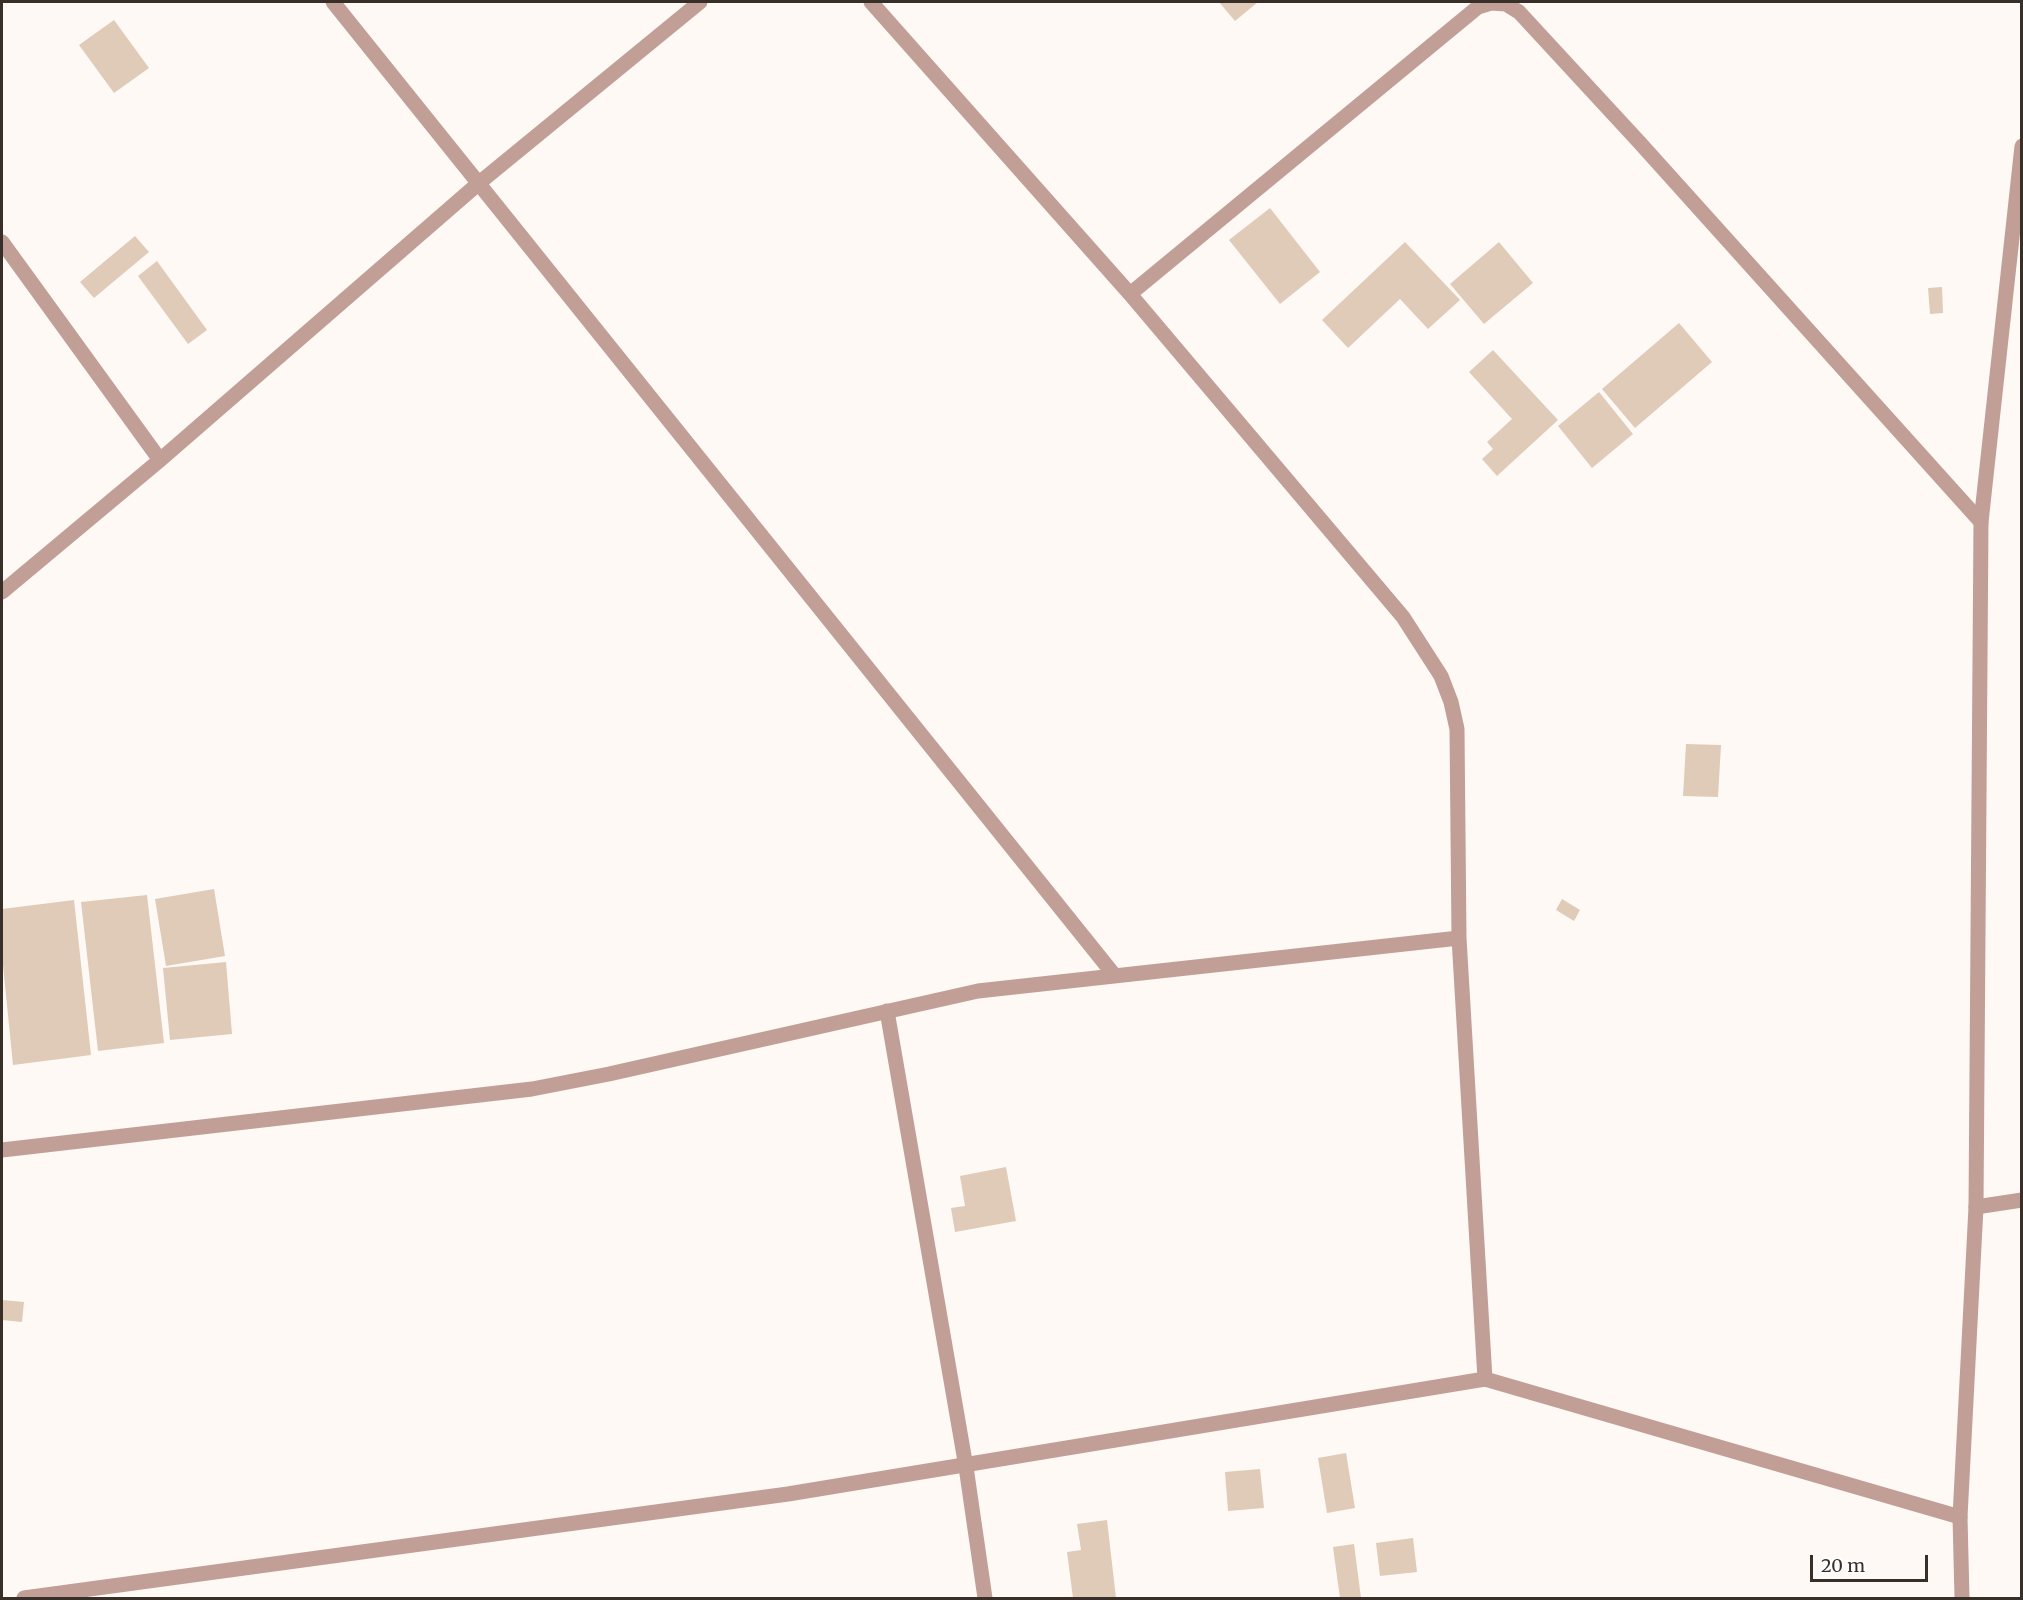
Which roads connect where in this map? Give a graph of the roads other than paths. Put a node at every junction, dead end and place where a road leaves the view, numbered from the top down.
1 (333, 2) edge
2 (700, 2) edge
3 (871, 2) edge
4 (2022, 146) edge
5 (479, 183) junction
6 (2, 242) edge
7 (1130, 294) junction
8 (160, 460) junction
9 (1981, 522) junction
10 (2, 592) edge
11 (1459, 938) junction
12 (1115, 976) junction
13 (887, 1011) junction
14 (2, 1150) edge
15 (2022, 1200) edge
16 (1976, 1207) junction
17 (1485, 1379) junction
18 (966, 1467) junction
19 (1960, 1517) junction
20 (24, 1599) edge
21 (985, 1599) edge
22 (1962, 1599) edge

1 - 5 street
2 - 5 street
3 - 7 street
4 - 9 street
5 - 8 street
5 - 12 street
6 - 8 street
7 - 9 street
7 - 11 street
8 - 10 street
9 - 16 street
11 - 12 street
11 - 17 street
12 - 13 street
13 - 14 street
13 - 18 street
15 - 16 street
16 - 19 street
17 - 18 street
17 - 19 street
18 - 20 street
18 - 21 street
19 - 22 street

